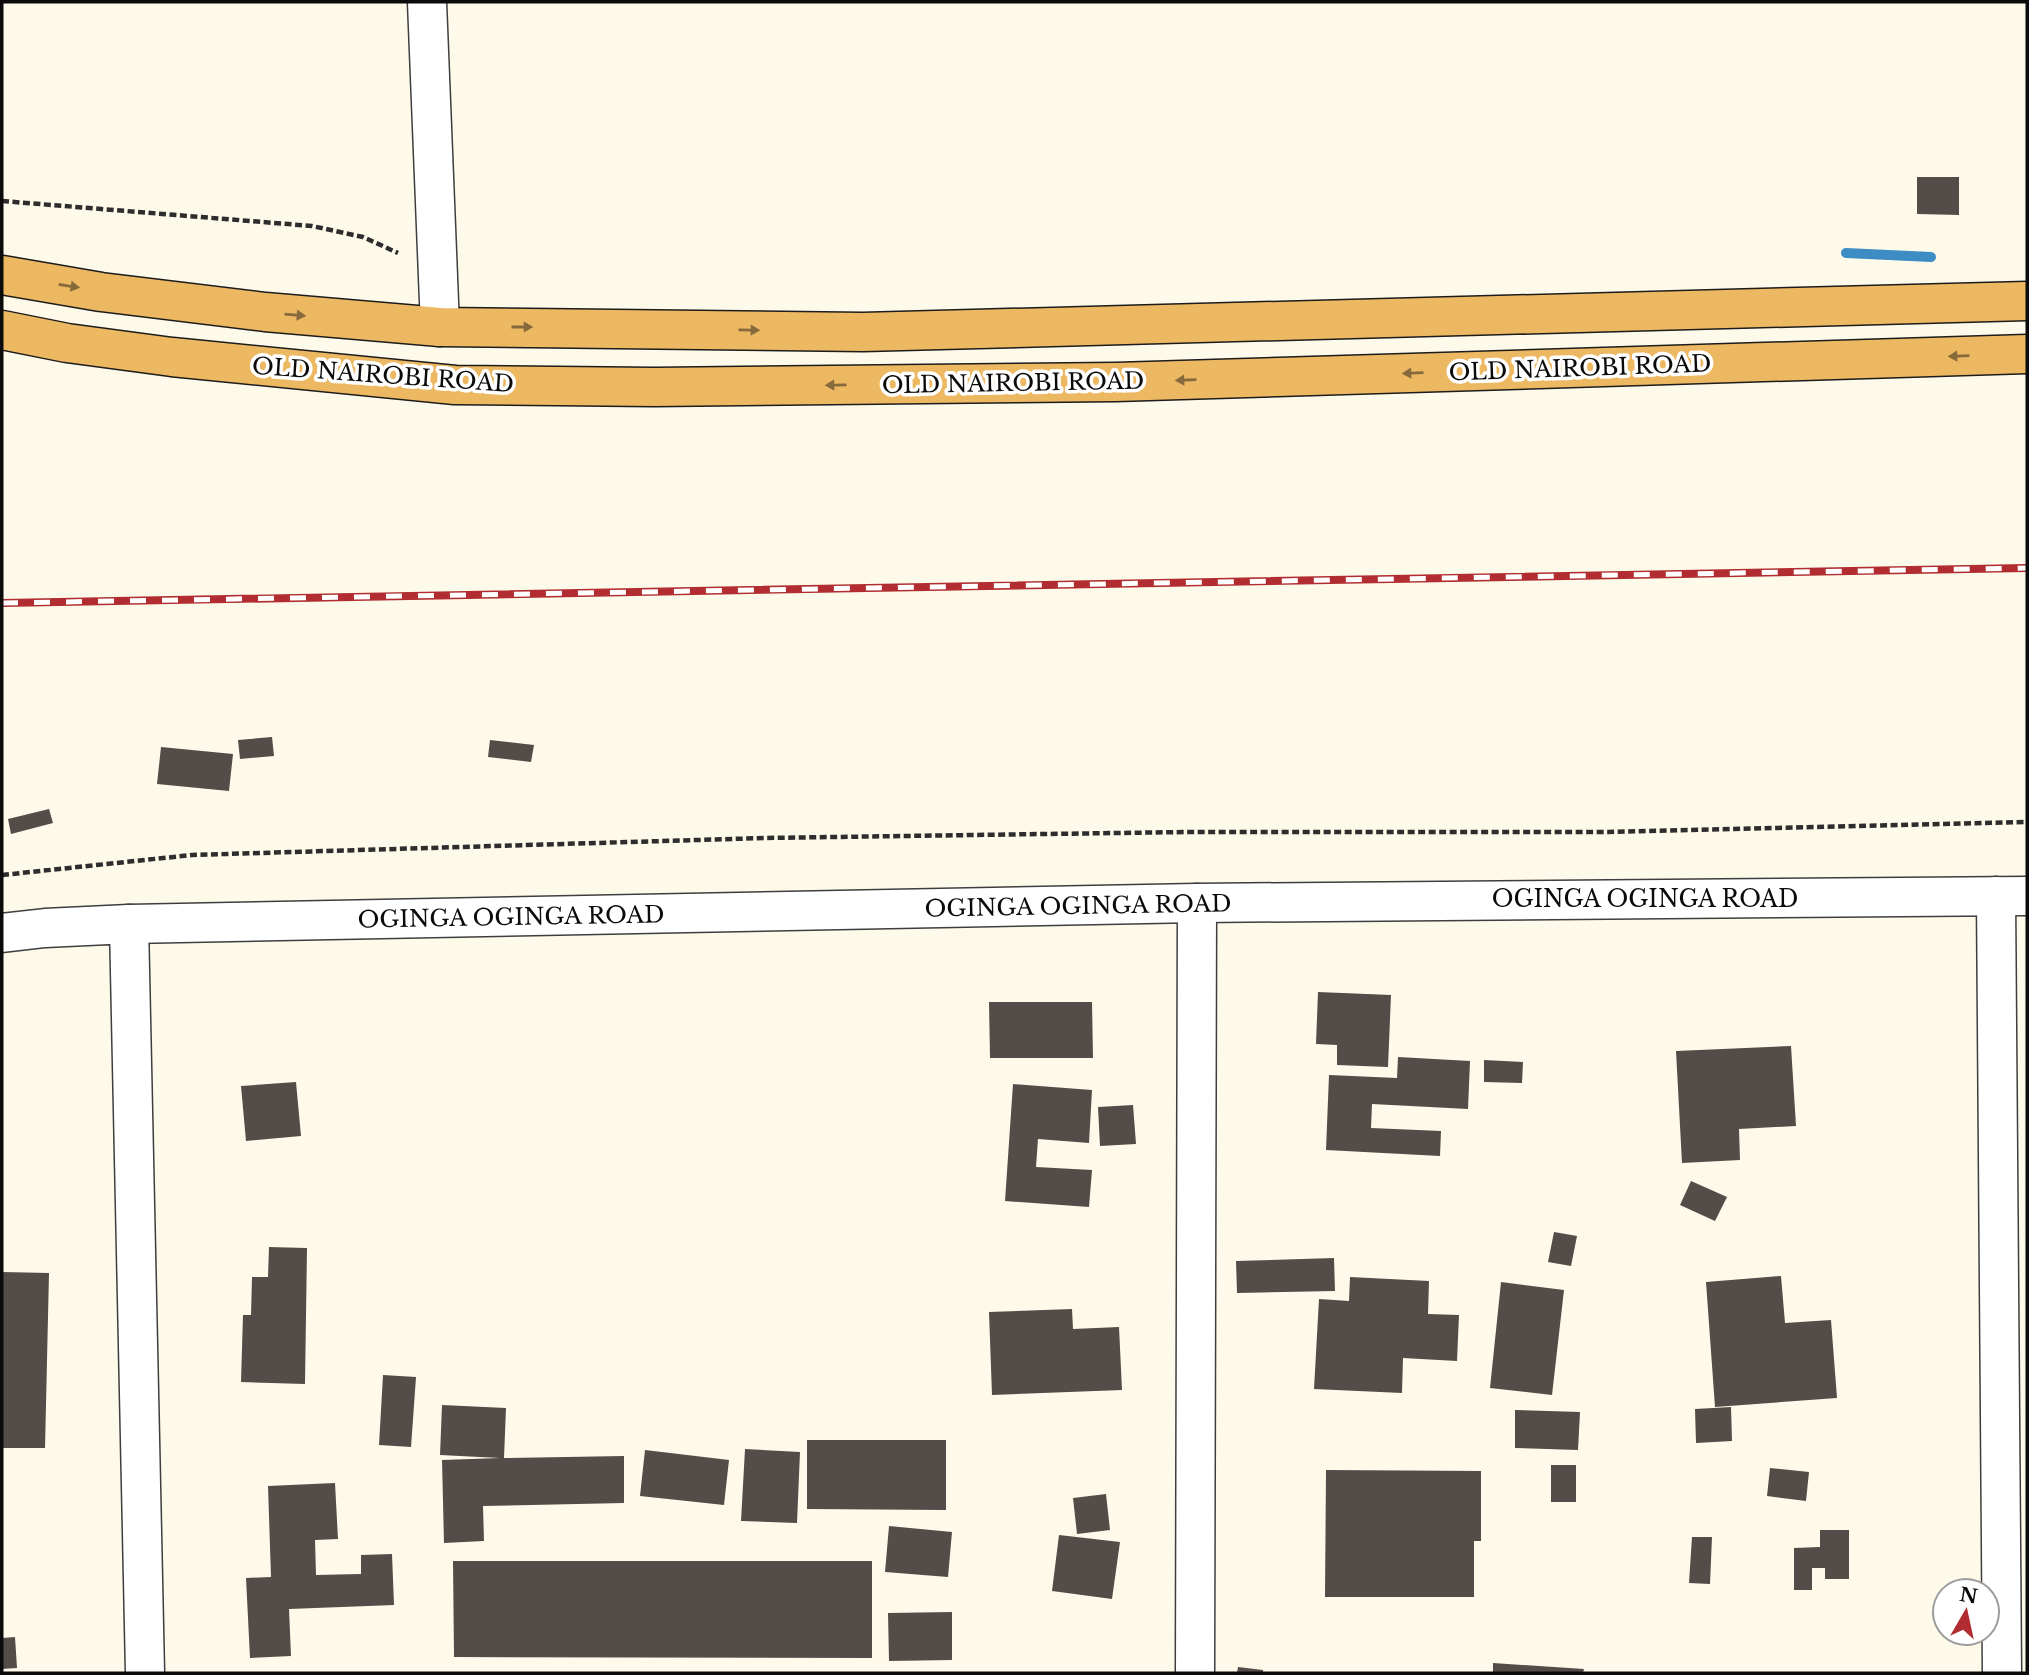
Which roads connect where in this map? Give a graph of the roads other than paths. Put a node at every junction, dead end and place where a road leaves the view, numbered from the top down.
1 (427, 2) edge
2 (2, 275) edge
3 (2027, 301) edge
4 (440, 327) junction
5 (2, 330) edge
6 (2027, 354) edge
7 (2011, 896) edge
8 (1197, 903) junction
9 (129, 924) junction
10 (2, 933) edge
11 (145, 1673) edge
12 (1195, 1673) edge
13 (2002, 1673) edge

1 - 4 street
2 -> 4 highway
4 -> 3 highway
6 -> 5 highway, OLD NAIROBI ROAD
7 - 8 street, OGINGA OGINGA ROAD
7 - 13 street
8 - 9 street, OGINGA OGINGA ROAD
8 - 12 street
9 - 10 street, OGINGA OGINGA ROAD
9 - 11 street

